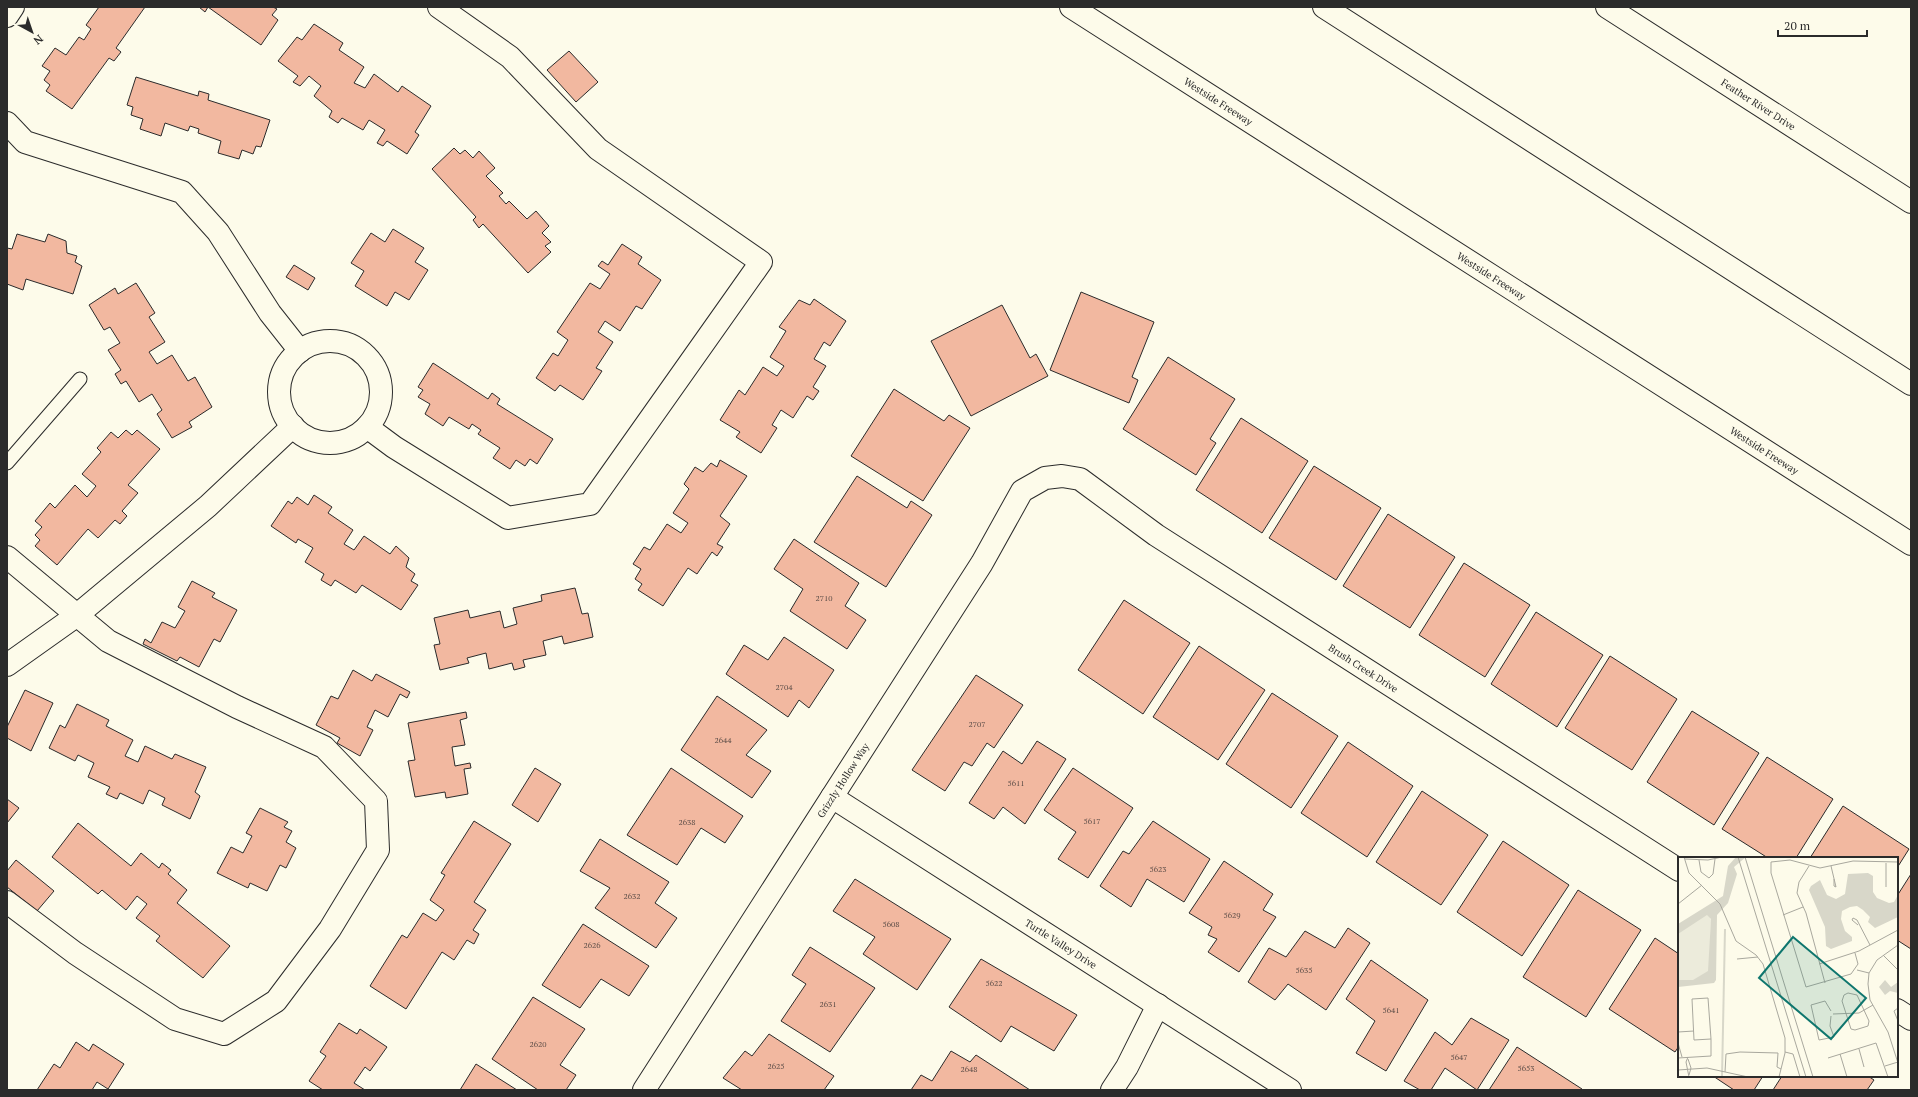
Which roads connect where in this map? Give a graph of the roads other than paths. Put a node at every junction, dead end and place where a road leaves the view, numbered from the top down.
1 (13, 7) edge
2 (440, 7) edge
3 (1071, 7) edge
4 (1324, 7) edge
5 (1607, 7) edge
6 (7, 16) edge
7 (7, 123) edge
8 (1911, 202) edge
9 (300, 351) junction
10 (80, 379) dead end
11 (1911, 384) edge
12 (292, 426) junction
13 (367, 427) junction
14 (7, 463) edge
15 (1045, 478) joint
16 (1911, 544) edge
17 (7, 557) edge
18 (76, 616) junction
19 (7, 665) edge
20 (832, 797) junction
21 (1678, 869) edge
22 (7, 902) edge
23 (1158, 1005) junction
24 (1898, 1011) edge
25 (1911, 1019) edge
26 (644, 1090) edge
27 (1112, 1090) edge
28 (1290, 1090) edge

1 - 6 main road
2 - 13 main road
3 - 16 main road, Westside Freeway
4 - 11 main road
5 - 8 main road, Feather River Drive
7 - 9 main road
9 - 12 main road
9 - 13 main road
10 - 14 lane
12 - 13 main road
12 - 18 main road
15 - 20 main road, Grizzly Hollow Way
15 - 21 main road, Brush Creek Drive
17 - 18 main road
18 - 19 main road
18 - 22 main road
20 - 23 main road, Turtle Valley Drive
20 - 26 main road, Grizzly Hollow Way
23 - 27 main road
23 - 28 main road, Turtle Valley Drive
24 - 25 main road

